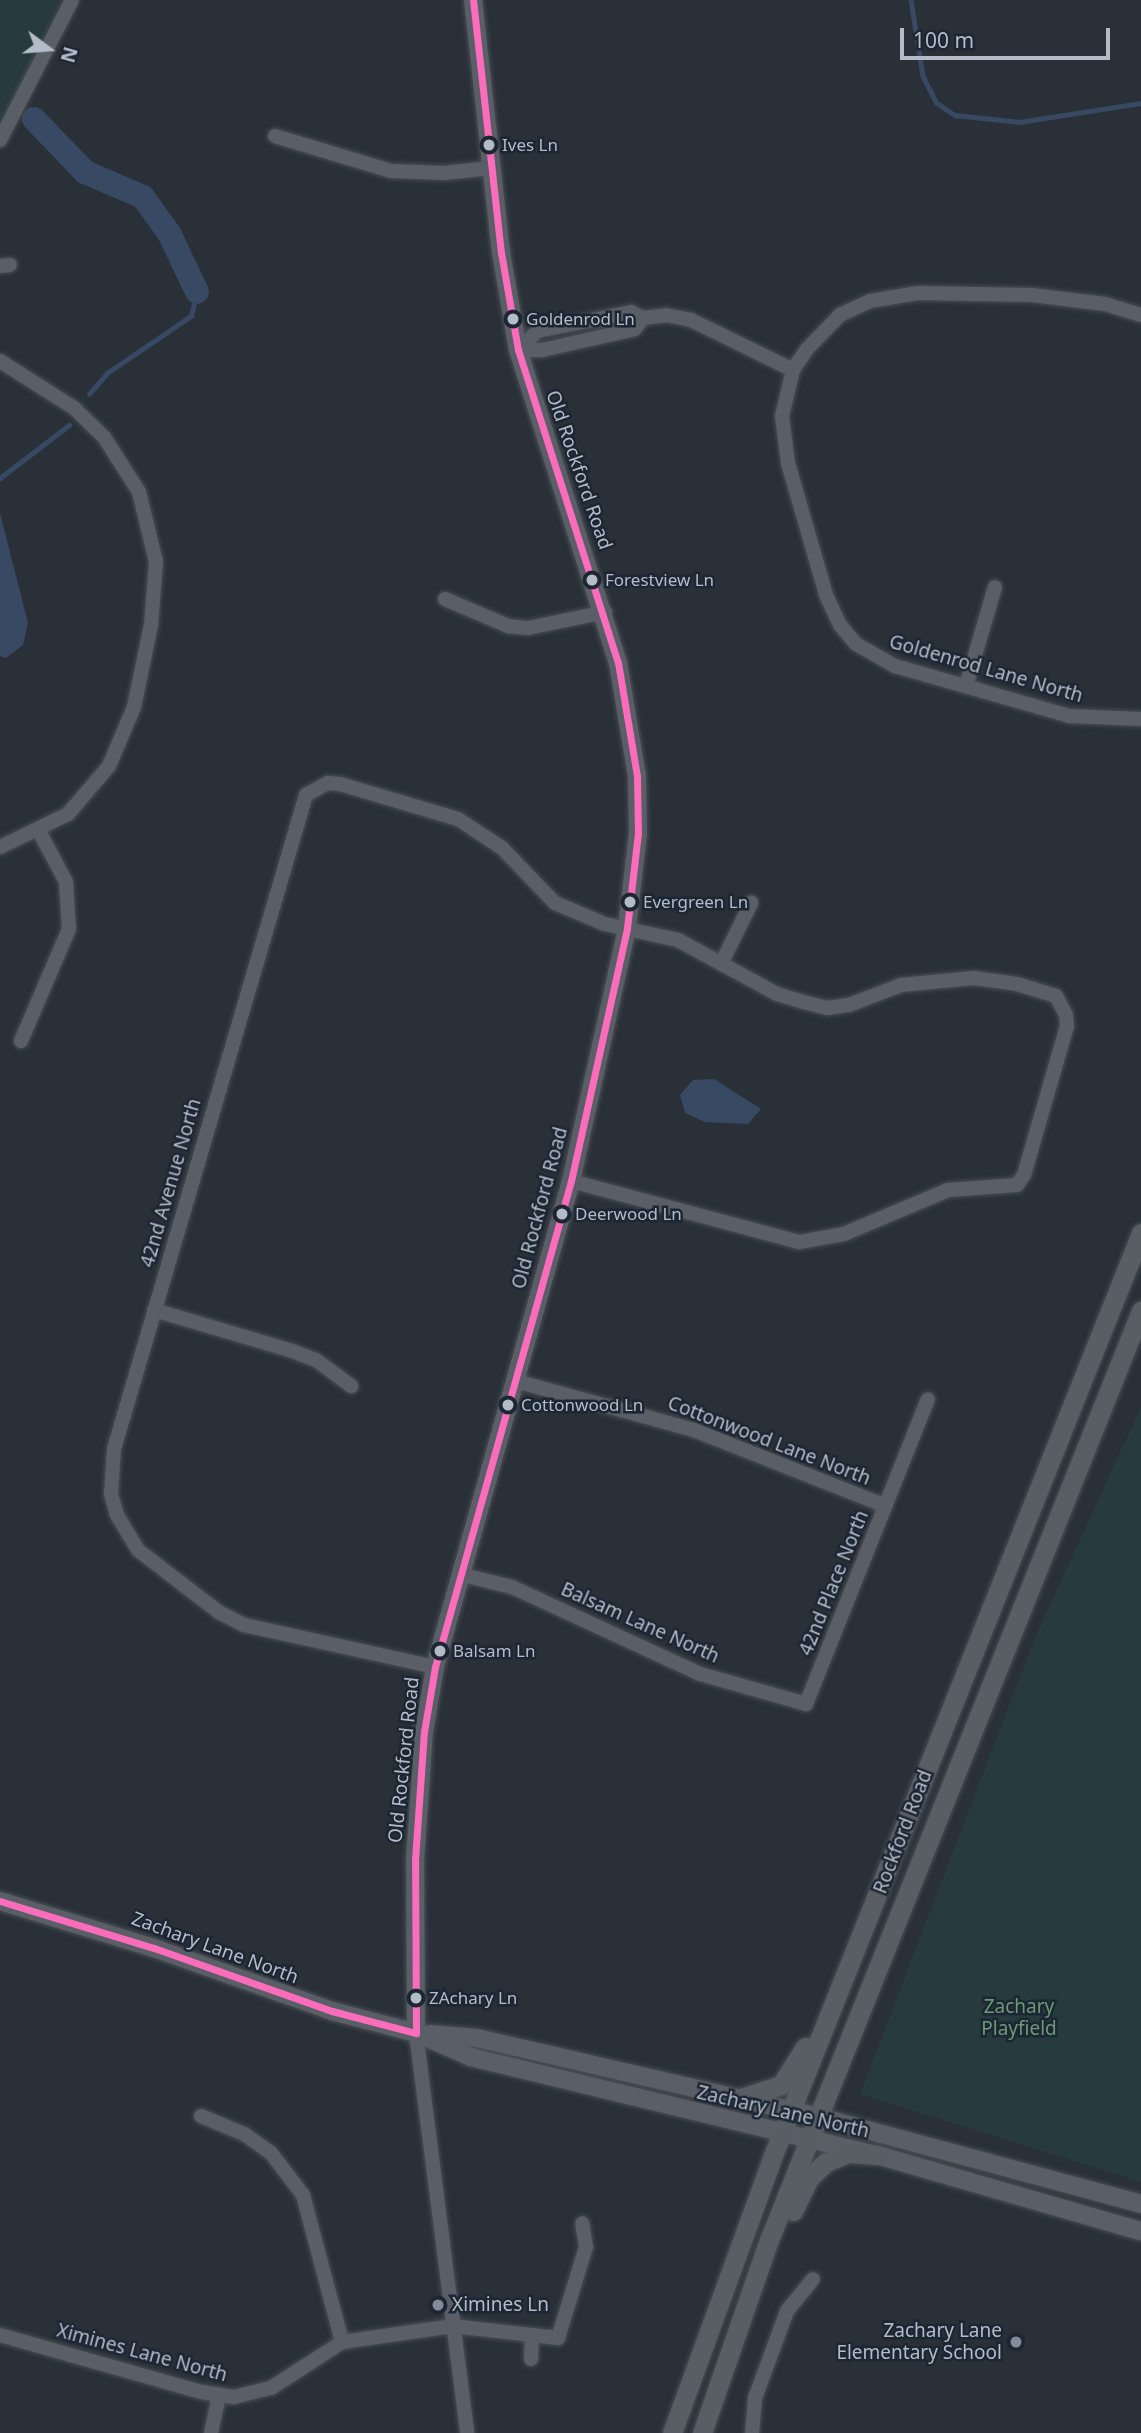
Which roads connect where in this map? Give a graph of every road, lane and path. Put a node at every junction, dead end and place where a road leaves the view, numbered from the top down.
1 (72, 0) edge
2 (473, 0) edge
3 (275, 136) dead end
4 (0, 140) edge
5 (491, 168) junction
6 (1141, 315) edge
7 (518, 350) junction
8 (0, 361) edge
9 (793, 370) junction
10 (995, 587) dead end
11 (445, 599) dead end
12 (605, 612) junction
13 (966, 686) junction
14 (1141, 719) edge
15 (39, 831) junction
16 (0, 847) edge
17 (751, 903) dead end
18 (627, 928) junction
19 (723, 960) junction
20 (21, 1041) dead end
21 (570, 1181) junction
22 (1141, 1234) edge
23 (154, 1310) junction
24 (1141, 1311) edge
25 (516, 1381) junction
26 (351, 1386) dead end
27 (928, 1399) dead end
28 (886, 1506) junction
29 (459, 1574) junction
30 (435, 1667) junction
31 (806, 1704) joint
32 (877, 1898) junction
33 (0, 1900) edge
34 (416, 2033) junction
35 (569, 2059) junction
36 (563, 2081) junction
37 (738, 2099) junction
38 (791, 2111) junction
39 (201, 2116) dead end
40 (819, 2117) junction
41 (782, 2133) junction
42 (810, 2140) junction
43 (877, 2155) junction
44 (1141, 2204) edge
45 (583, 2223) dead end
46 (1141, 2231) edge
47 (813, 2279) dead end
48 (752, 2285) junction
49 (453, 2326) junction
50 (0, 2335) edge
51 (532, 2335) junction
52 (342, 2342) junction
53 (530, 2359) dead end
54 (219, 2396) junction
55 (211, 2433) edge
56 (467, 2433) edge
57 (671, 2433) edge
58 (702, 2433) edge
59 (752, 2433) edge

1 - 4 street
2 - 5 street, Old Rockford Road
3 - 5 street
5 - 7 street, Old Rockford Road
6 - 9 street
7 - 9 street
7 - 12 street, Old Rockford Road
8 - 15 street
9 - 13 street, Goldenrod Lane North
10 - 13 street
11 - 12 street
12 - 18 street, Old Rockford Road
13 - 14 street, Goldenrod Lane North
15 - 16 street
15 - 20 street
17 - 19 street
18 - 19 street
18 - 21 street, Old Rockford Road
18 - 23 street, 42nd Avenue North
19 - 21 street
21 - 25 street, Old Rockford Road
22 - 32 main road, Rockford Road
23 - 26 street
23 - 30 street, 42nd Avenue North
24 - 40 main road, Rockford Road
25 - 28 street, Cottonwood Lane North
25 - 29 street, Old Rockford Road
27 - 28 street, 42nd Place North
28 - 31 street, 42nd Place North
29 - 30 street, Old Rockford Road
29 - 31 street, Balsam Lane North
30 - 34 street, Old Rockford Road
32 - 37 main road
32 - 38 main road, Rockford Road
33 - 34 street, Zachary Lane North
34 - 35 street, Zachary Lane North
34 - 36 street, Zachary Lane North
34 - 49 street, Old Rockford Road
35 - 36 street
35 - 37 street, Zachary Lane North
36 - 41 street, Zachary Lane North
37 - 38 street, Zachary Lane North
38 - 40 street, Zachary Lane North
38 - 41 main road, Rockford Road
39 - 52 street
40 - 42 main road, Rockford Road
40 - 44 street, Zachary Lane North
41 - 42 street, Zachary Lane North
41 - 57 main road, Rockford Road
42 - 43 street, Zachary Lane North
42 - 48 main road, Rockford Road
43 - 46 street, Zachary Lane North
43 - 48 main road
45 - 51 street, Ximines Lane North
47 - 59 street
48 - 58 main road, Rockford Road
49 - 51 street, Ximines Lane North
49 - 52 street, Ximines Lane North
49 - 56 street, Old Rockford Road
50 - 54 street, Ximines Lane North
51 - 53 street
52 - 54 street, Ximines Lane North
54 - 55 street

